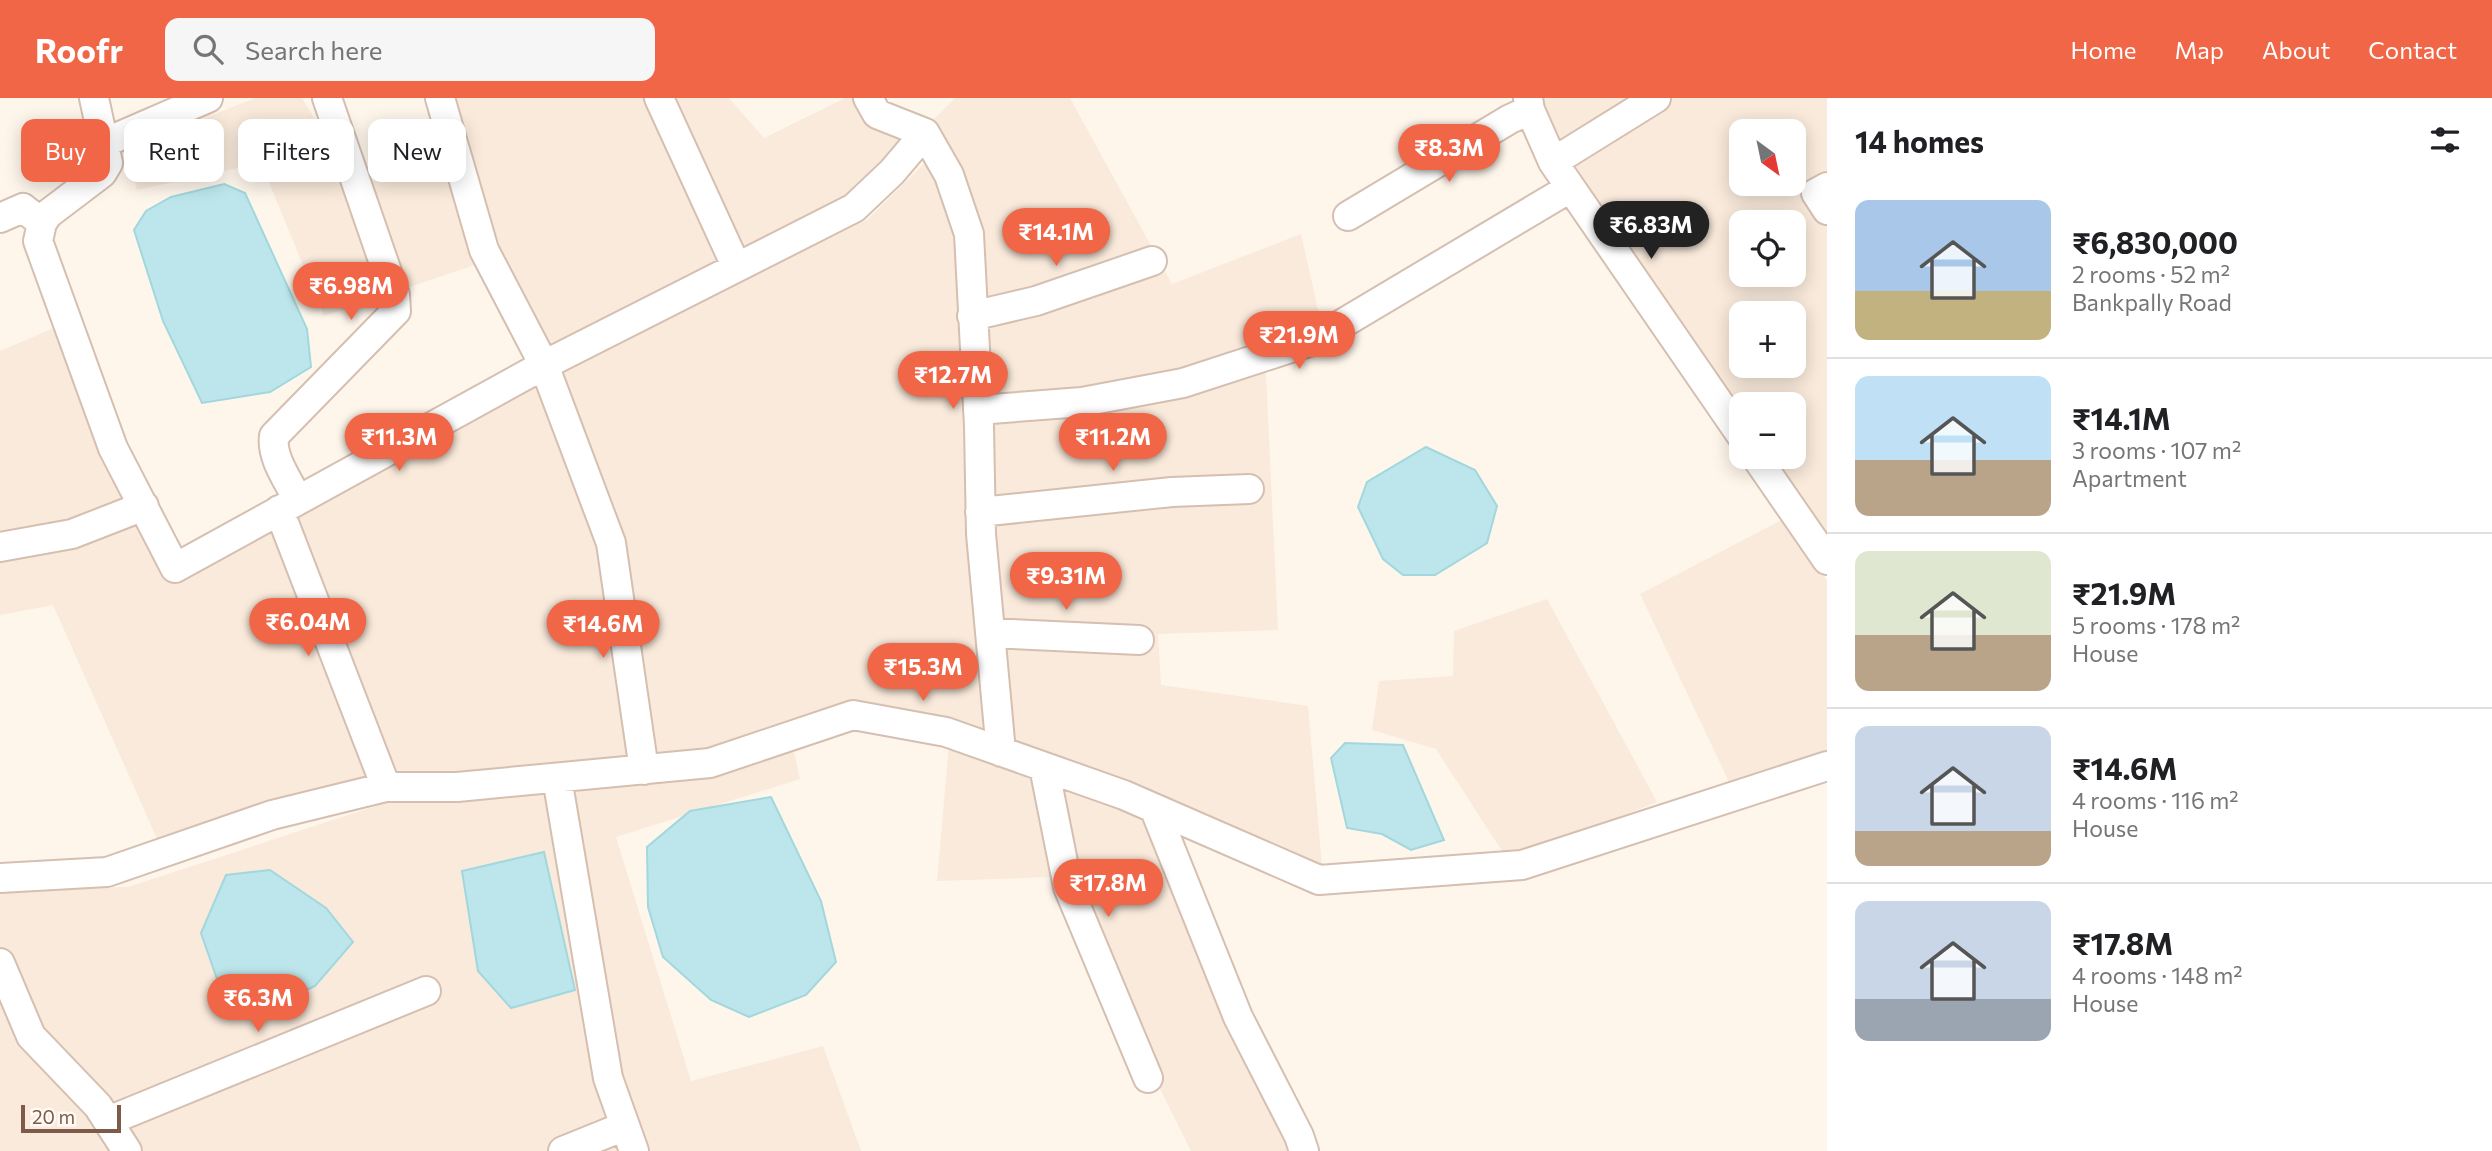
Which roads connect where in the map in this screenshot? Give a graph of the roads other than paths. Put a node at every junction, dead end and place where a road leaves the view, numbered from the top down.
1 (94, 98) edge
2 (208, 98) edge
3 (327, 98) edge
4 (440, 98) edge
5 (659, 98) edge
6 (868, 98) edge
7 (1656, 98) edge
8 (1529, 104) edge
9 (99, 119) edge
10 (925, 133) junction
11 (110, 140) edge
12 (1553, 162) junction
13 (90, 182) edge
14 (1827, 187) edge
15 (1570, 188) junction
16 (1827, 210) edge
17 (1348, 215) dead end
18 (0, 218) edge
19 (42, 223) junction
20 (1152, 261) dead end
21 (736, 266) junction
22 (972, 316) junction
23 (544, 365) junction
24 (978, 410) junction
25 (1729, 418) edge
26 (1767, 469) edge
27 (1249, 489) dead end
28 (289, 505) junction
29 (144, 506) junction
30 (980, 512) junction
31 (1816, 520) edge
32 (0, 547) edge
33 (1827, 560) edge
34 (990, 633) junction
35 (1139, 640) dead end
36 (1001, 752) junction
37 (1827, 766) edge
38 (1044, 767) junction
39 (644, 770) junction
40 (556, 778) junction
41 (386, 787) junction
42 (1155, 810) junction
43 (0, 878) edge
44 (0, 963) edge
45 (426, 991) dead end
46 (1148, 1078) dead end
47 (107, 1121) junction
48 (629, 1138) edge
49 (127, 1151) edge
50 (563, 1151) edge
51 (1304, 1151) edge

1 - 9 street
2 - 11 street
3 - 28 street
4 - 23 street
5 - 21 street
6 - 10 street
7 - 12 street
8 - 12 street
8 - 17 street
10 - 21 street
10 - 22 street
12 - 15 street
13 - 19 street
14 - 16 street
15 - 24 street
15 - 25 street
18 - 19 street
19 - 29 street
20 - 22 street
21 - 23 street
22 - 24 street
23 - 28 street
23 - 39 street
24 - 30 street
26 - 31 street
27 - 30 street
28 - 29 street
28 - 41 street
29 - 32 street
30 - 34 street
31 - 33 street
34 - 35 street
34 - 36 street
36 - 38 street
36 - 39 street
37 - 42 street
38 - 42 street
38 - 46 street
39 - 40 street
40 - 41 street
40 - 48 street
41 - 43 street
42 - 51 street
44 - 47 street
45 - 47 street
47 - 49 street
48 - 50 street

